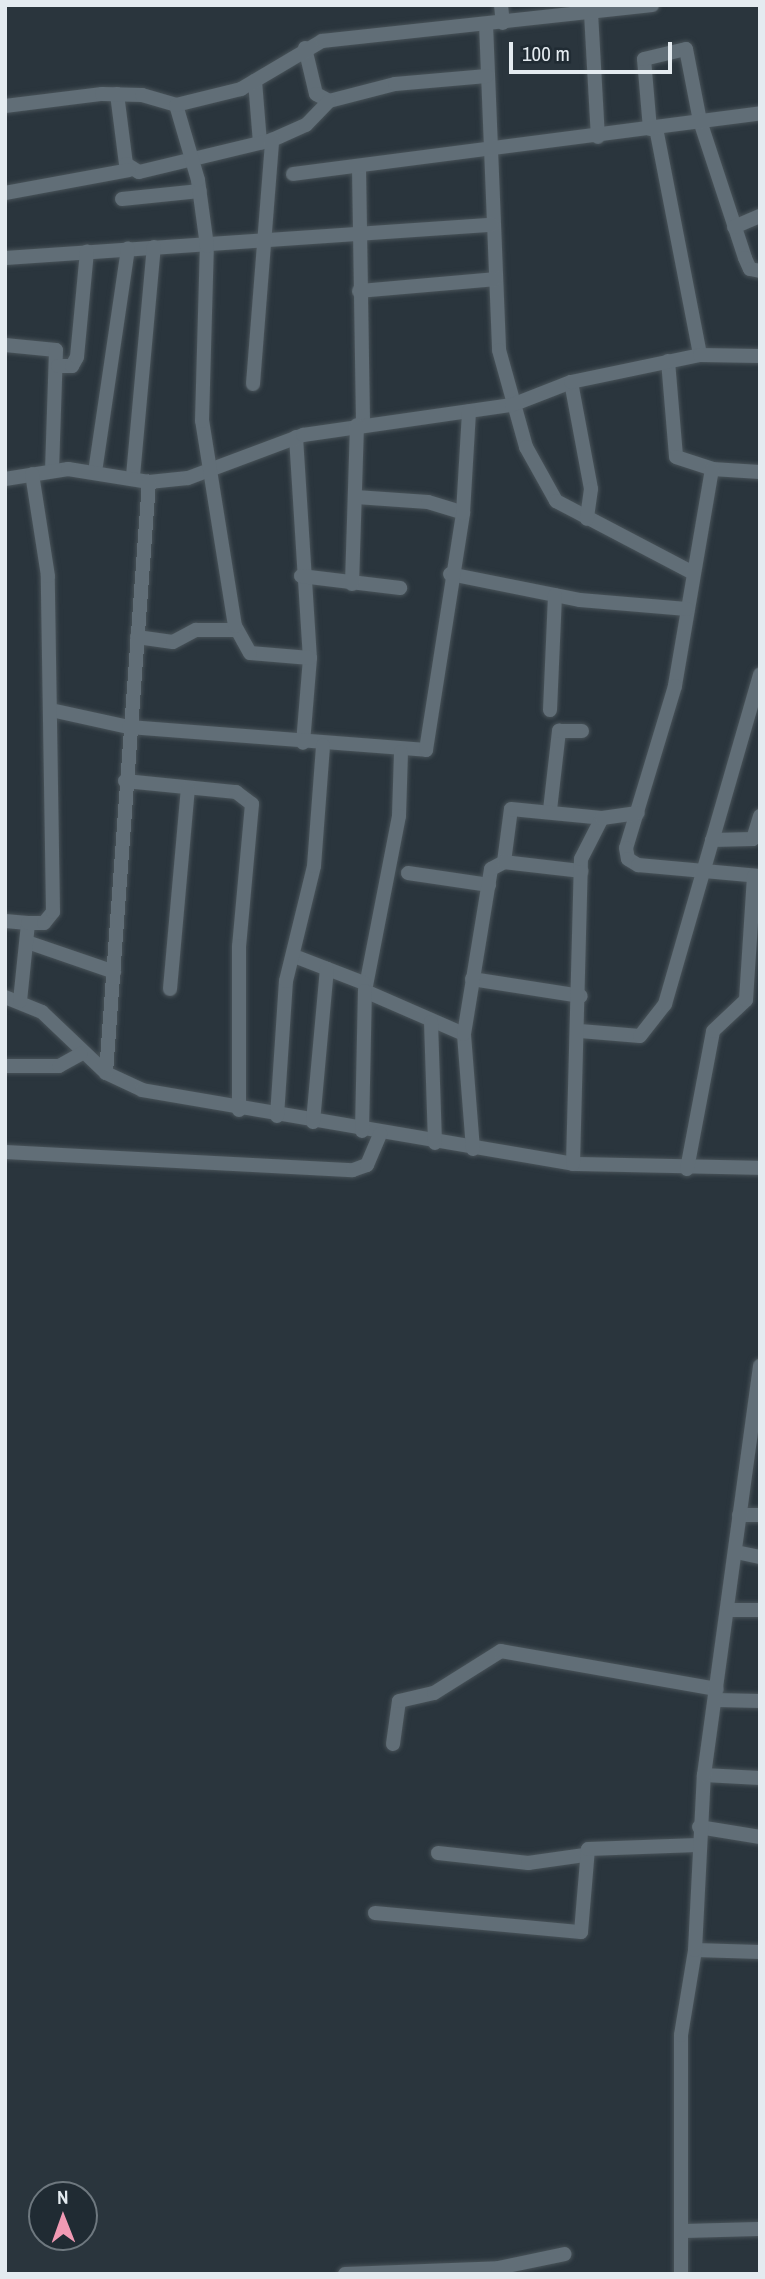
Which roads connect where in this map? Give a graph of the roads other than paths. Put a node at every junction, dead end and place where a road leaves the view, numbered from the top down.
1 (501, 5) edge
2 (652, 5) edge
3 (591, 13) junction
4 (503, 23) junction
5 (486, 24) junction
6 (305, 48) junction
7 (487, 76) junction
8 (255, 81) junction
9 (117, 94) junction
10 (329, 101) junction
11 (176, 105) junction
12 (5, 106) edge
13 (760, 113) edge
14 (700, 121) junction
15 (653, 128) junction
16 (598, 136) junction
17 (266, 142) junction
18 (489, 153) junction
19 (193, 160) junction
20 (359, 167) junction
21 (130, 170) junction
22 (293, 174) dead end
23 (200, 191) junction
24 (5, 193) edge
25 (122, 200) dead end
26 (760, 216) edge
27 (492, 225) junction
28 (734, 227) junction
29 (360, 235) junction
30 (266, 242) junction
31 (207, 246) junction
32 (154, 247) junction
33 (128, 248) junction
34 (87, 251) junction
35 (5, 258) edge
36 (760, 271) edge
37 (495, 279) junction
38 (359, 291) junction
39 (5, 345) edge
40 (700, 355) junction
41 (760, 355) edge
42 (668, 361) junction
43 (58, 366) junction
44 (571, 382) junction
45 (253, 384) dead end
46 (512, 405) junction
47 (469, 411) junction
48 (360, 425) junction
49 (296, 437) junction
50 (712, 469) junction
51 (52, 470) junction
52 (208, 471) junction
53 (95, 472) junction
54 (760, 472) edge
55 (32, 474) junction
56 (133, 476) junction
57 (5, 479) edge
58 (149, 482) junction
59 (356, 497) junction
60 (463, 513) junction
61 (587, 519) junction
62 (693, 573) junction
63 (450, 574) junction
64 (302, 576) junction
65 (352, 584) junction
66 (400, 588) dead end
67 (555, 596) junction
68 (687, 609) junction
69 (236, 631) junction
70 (137, 637) junction
71 (310, 658) junction
72 (760, 674) edge
73 (51, 710) junction
74 (550, 710) dead end
75 (129, 727) junction
76 (582, 731) dead end
77 (303, 743) junction
78 (323, 745) junction
79 (401, 752) junction
80 (125, 781) junction
81 (188, 789) junction
82 (550, 810) junction
83 (638, 813) junction
84 (760, 816) edge
85 (602, 818) junction
86 (712, 840) junction
87 (504, 862) junction
88 (581, 871) junction
89 (408, 873) dead end
90 (698, 873) junction
91 (757, 876) edge
92 (489, 885) junction
93 (5, 920) edge
94 (28, 923) junction
95 (30, 943) junction
96 (294, 956) junction
97 (327, 969) junction
98 (114, 972) junction
99 (472, 979) junction
100 (365, 987) junction
101 (170, 989) dead end
102 (581, 996) junction
103 (5, 997) edge
104 (20, 1002) junction
105 (431, 1022) junction
106 (580, 1031) junction
107 (464, 1034) junction
108 (81, 1054) junction
109 (5, 1066) edge
110 (106, 1073) junction
111 (239, 1110) junction
112 (277, 1116) junction
113 (313, 1122) junction
114 (362, 1131) junction
115 (380, 1134) junction
116 (435, 1143) junction
117 (473, 1149) junction
118 (5, 1152) edge
119 (573, 1164) junction
120 (760, 1168) edge
121 (687, 1169) junction
122 (760, 1366) edge
123 (758, 1388) edge
124 (753, 1450) edge
125 (739, 1514) junction
126 (760, 1515) edge
127 (736, 1552) junction
128 (760, 1557) edge
129 (730, 1610) junction
130 (760, 1610) edge
131 (716, 1694) junction
132 (760, 1701) edge
133 (393, 1744) dead end
134 (704, 1775) junction
135 (760, 1778) edge
136 (699, 1827) junction
137 (760, 1837) edge
138 (698, 1845) junction
139 (438, 1853) dead end
140 (584, 1855) junction
141 (375, 1913) dead end
142 (695, 1950) junction
143 (760, 1952) edge
144 (760, 2229) edge
145 (681, 2231) junction
146 (565, 2255) dead end
147 (345, 2274) edge
148 (681, 2274) edge

1 - 4 street
2 - 3 street
3 - 4 street
3 - 16 street
4 - 5 street
5 - 6 street
5 - 7 street
6 - 8 street
6 - 10 street
7 - 10 street
7 - 18 street
8 - 11 street
8 - 17 street
9 - 11 street
9 - 12 street
9 - 21 street
10 - 17 street
11 - 19 street
13 - 14 street
14 - 15 street
14 - 15 street
14 - 28 street
15 - 16 street
15 - 40 street
16 - 18 street
17 - 19 street
17 - 30 street
18 - 20 street
18 - 27 street
19 - 21 street
19 - 23 street
20 - 22 street
20 - 29 street
21 - 24 street
23 - 25 street
23 - 31 street
26 - 28 street
27 - 29 street
27 - 37 street
28 - 36 street
29 - 30 street
29 - 38 street
30 - 31 street
30 - 45 street
31 - 32 street
31 - 52 street
32 - 33 street
32 - 56 street
33 - 34 street
33 - 53 street
34 - 35 street
34 - 43 street
37 - 38 street
37 - 46 street
38 - 48 street
39 - 43 street
40 - 41 street
40 - 42 street
42 - 44 street
42 - 50 street
43 - 51 street
44 - 46 street
44 - 61 street
46 - 47 street
46 - 61 street
47 - 48 street
47 - 60 street
48 - 49 street
48 - 59 street
49 - 52 street
49 - 64 street
50 - 54 street
50 - 62 street
51 - 53 street
51 - 55 street
52 - 58 street
52 - 69 street
53 - 56 street
55 - 57 street
55 - 73 street
56 - 58 street
58 - 70 street
59 - 60 street
59 - 65 street
60 - 63 street
61 - 62 street
62 - 68 street
63 - 67 street
63 - 79 street
64 - 65 street
64 - 71 street
65 - 66 street
67 - 68 street
67 - 74 street
68 - 83 street
69 - 70 street
69 - 71 street
70 - 75 street
71 - 77 street
72 - 86 street
73 - 75 street
73 - 94 street
75 - 77 street
75 - 80 street
76 - 82 street
77 - 78 street
78 - 79 street
78 - 96 street
79 - 100 street
80 - 81 street
80 - 98 street
81 - 101 street
81 - 111 street
82 - 85 street
82 - 87 street
83 - 85 street
83 - 90 street
84 - 86 street
85 - 88 street
86 - 90 street
87 - 88 street
87 - 92 street
88 - 102 street
89 - 92 street
90 - 91 street
90 - 106 street
91 - 121 street
92 - 99 street
93 - 94 street
94 - 95 street
95 - 98 street
95 - 104 street
96 - 97 street
96 - 112 street
97 - 100 street
97 - 113 street
98 - 110 street
99 - 102 street
99 - 107 street
100 - 105 street
100 - 114 street
102 - 106 street
103 - 104 street
104 - 108 street
105 - 107 street
105 - 116 street
106 - 119 street
107 - 117 street
108 - 109 street
108 - 110 street
110 - 111 street
111 - 112 street
112 - 113 street
113 - 114 street
114 - 115 street
115 - 116 street
115 - 118 street
116 - 117 street
117 - 119 street
119 - 121 street
120 - 121 street
122 - 123 street
123 - 124 street
124 - 125 street
125 - 126 street
125 - 127 street
127 - 128 street
127 - 129 street
129 - 130 street
129 - 131 street
131 - 132 street
131 - 133 street
131 - 134 street
134 - 135 street
134 - 136 street
136 - 137 street
136 - 138 street
138 - 140 street
138 - 142 street
139 - 140 street
140 - 141 street
142 - 143 street
142 - 145 street
144 - 145 street
145 - 148 street
146 - 147 street

